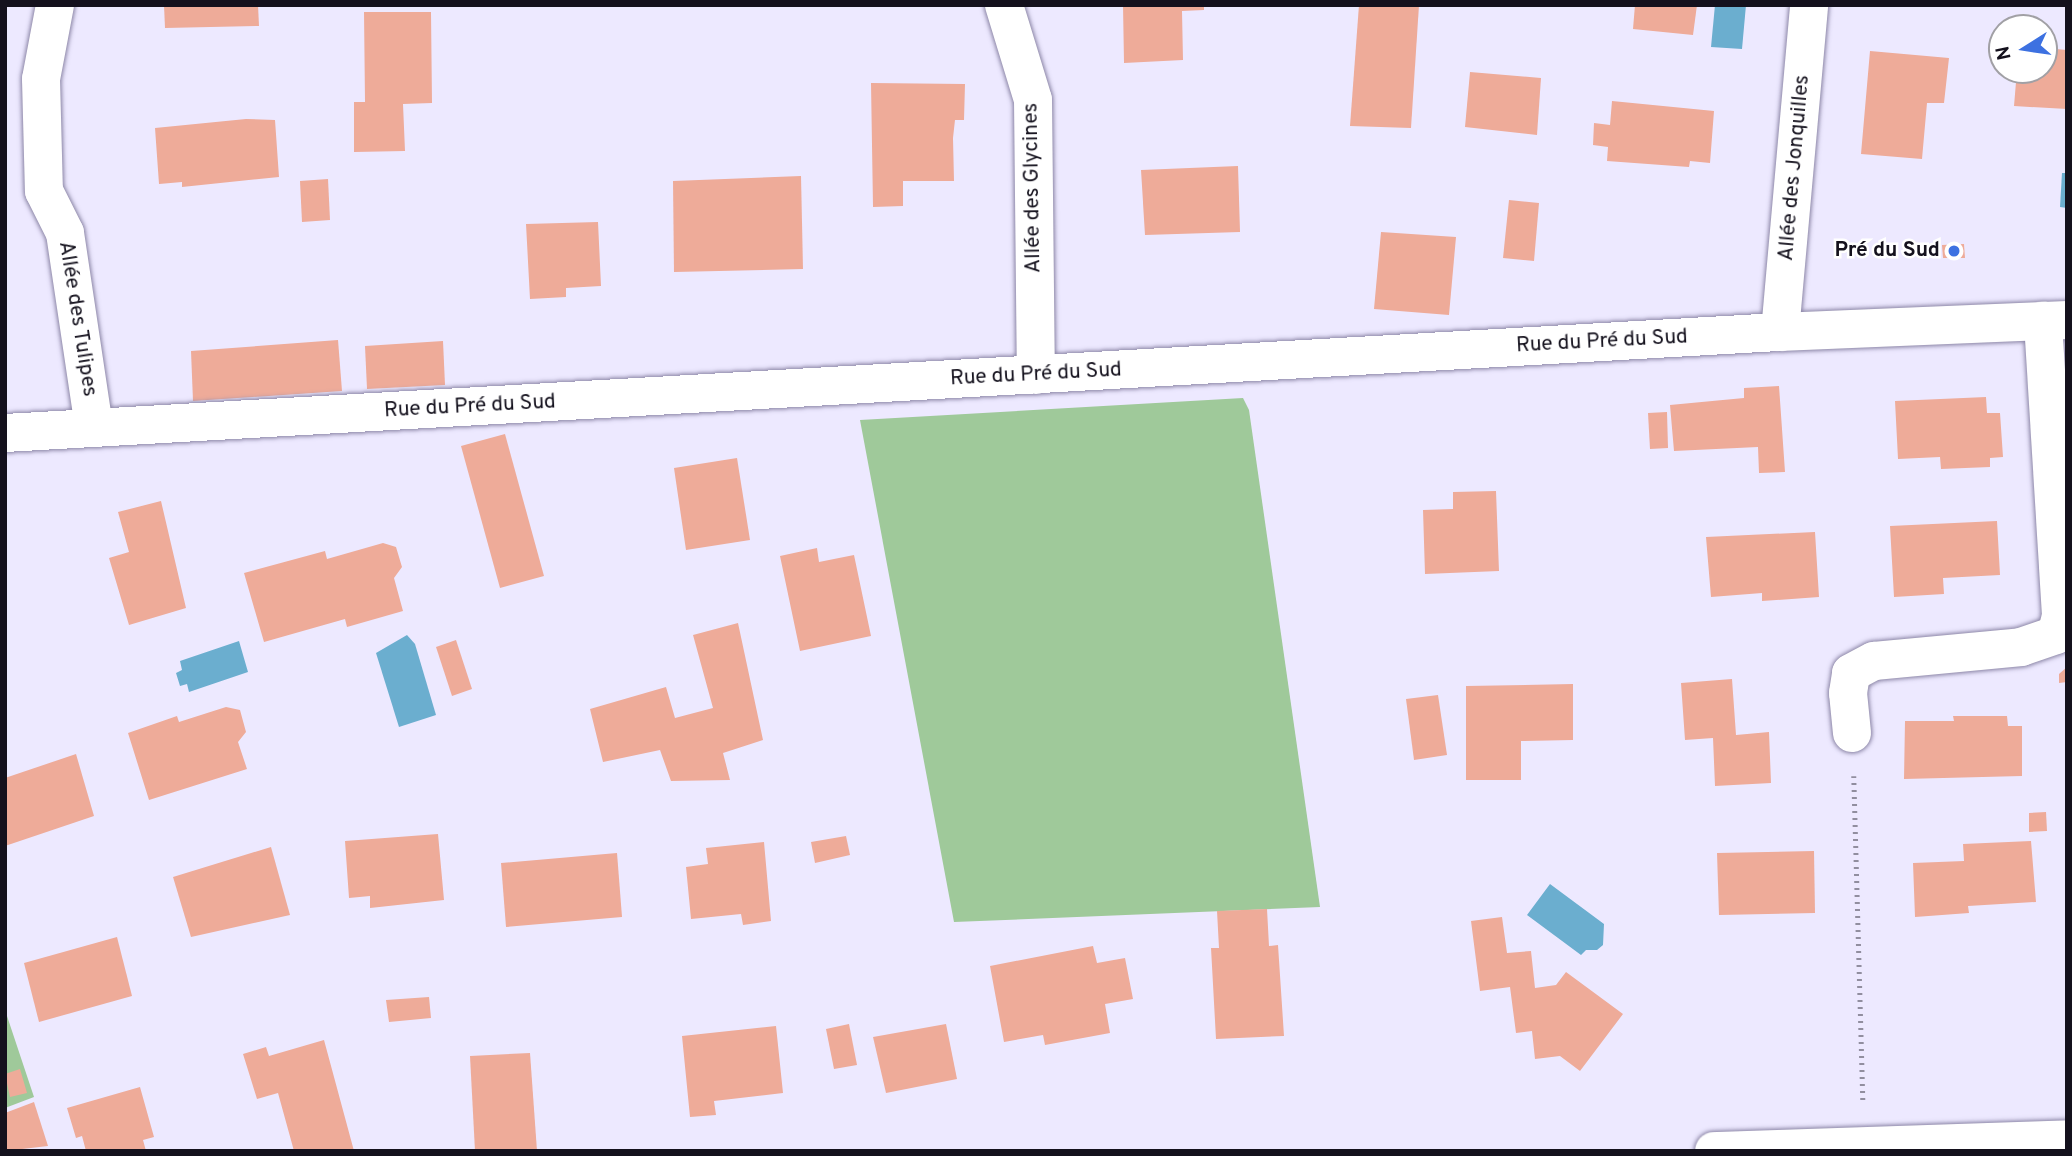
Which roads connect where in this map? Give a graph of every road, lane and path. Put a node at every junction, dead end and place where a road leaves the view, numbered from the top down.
1 (55, 5) edge
2 (1004, 5) edge
3 (1809, 5) edge
4 (2055, 321) edge
5 (1780, 332) junction
6 (1036, 375) junction
7 (94, 428) junction
8 (5, 433) edge
9 (1852, 733) joint
10 (2067, 1139) edge
11 (1863, 1146) junction
12 (1714, 1151) edge

1 - 7 street, Allée des Tulipes
2 - 6 street, Allée des Glycines
3 - 5 street, Allée des Jonquilles
4 - 5 street, Rue du Pré du Sud
4 - 9 street
5 - 6 street, Rue du Pré du Sud
6 - 7 street, Rue du Pré du Sud
7 - 8 street, Rue du Pré du Sud
9 - 11 path
10 - 11 street
11 - 12 street

